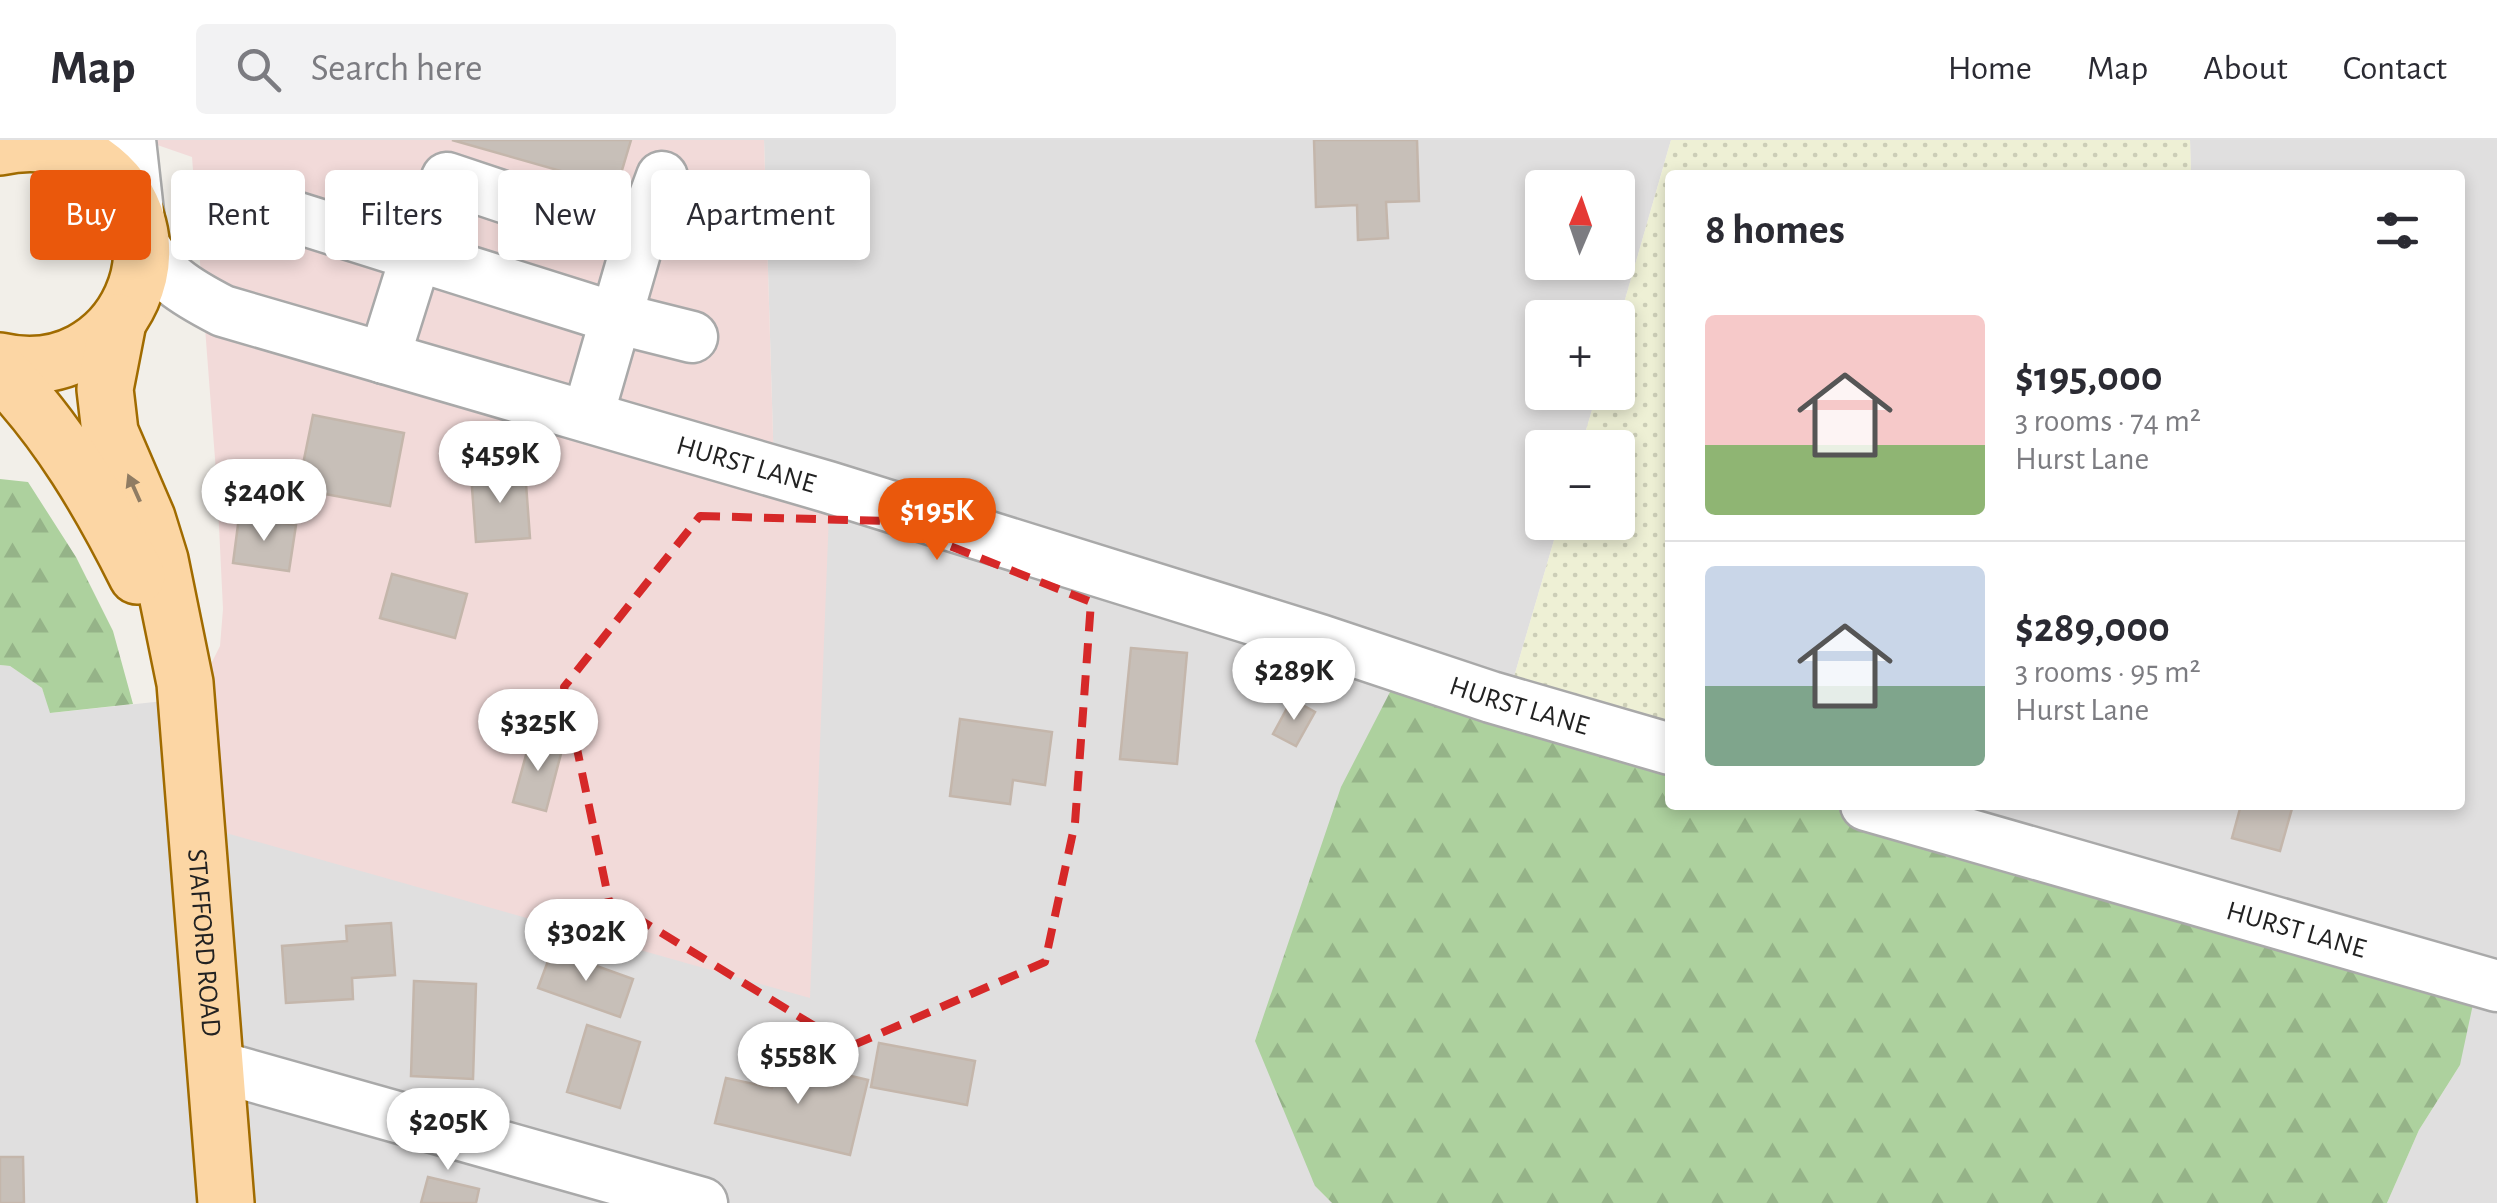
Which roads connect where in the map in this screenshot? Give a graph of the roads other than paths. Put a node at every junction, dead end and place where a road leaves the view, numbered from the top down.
1 (130, 140) edge
2 (24, 142) edge
3 (102, 170) edge
4 (133, 170) edge
5 (478, 188) edge
6 (651, 207) edge
7 (638, 242) junction
8 (151, 258) edge
9 (140, 260) edge
10 (414, 260) edge
11 (438, 260) edge
12 (222, 311) junction
13 (616, 318) junction
14 (119, 321) junction
15 (692, 336) dead end
16 (384, 358) junction
17 (0, 361) edge
18 (0, 372) edge
19 (588, 415) junction
20 (184, 684) junction
21 (1665, 748) edge
22 (1883, 810) edge
23 (2497, 986) edge
24 (216, 1066) junction
25 (226, 1203) edge
26 (702, 1203) edge

1 - 4 street
2 - 3 main road
5 - 7 street
6 - 7 street
7 - 13 street
8 - 12 street, HURST LANE
9 - 14 main road
10 - 16 street
11 - 13 street
12 - 14 street, HURST LANE
12 - 16 street, HURST LANE
13 - 15 street
13 - 19 street
14 - 17 main road
20 -> 14 main road, STAFFORD ROAD
16 - 19 street, HURST LANE
18 - 20 main road, STAFFORD ROAD
19 - 21 street, HURST LANE
20 - 24 main road, STAFFORD ROAD
22 - 23 street, HURST LANE
24 - 25 main road, STAFFORD ROAD
24 - 26 street

